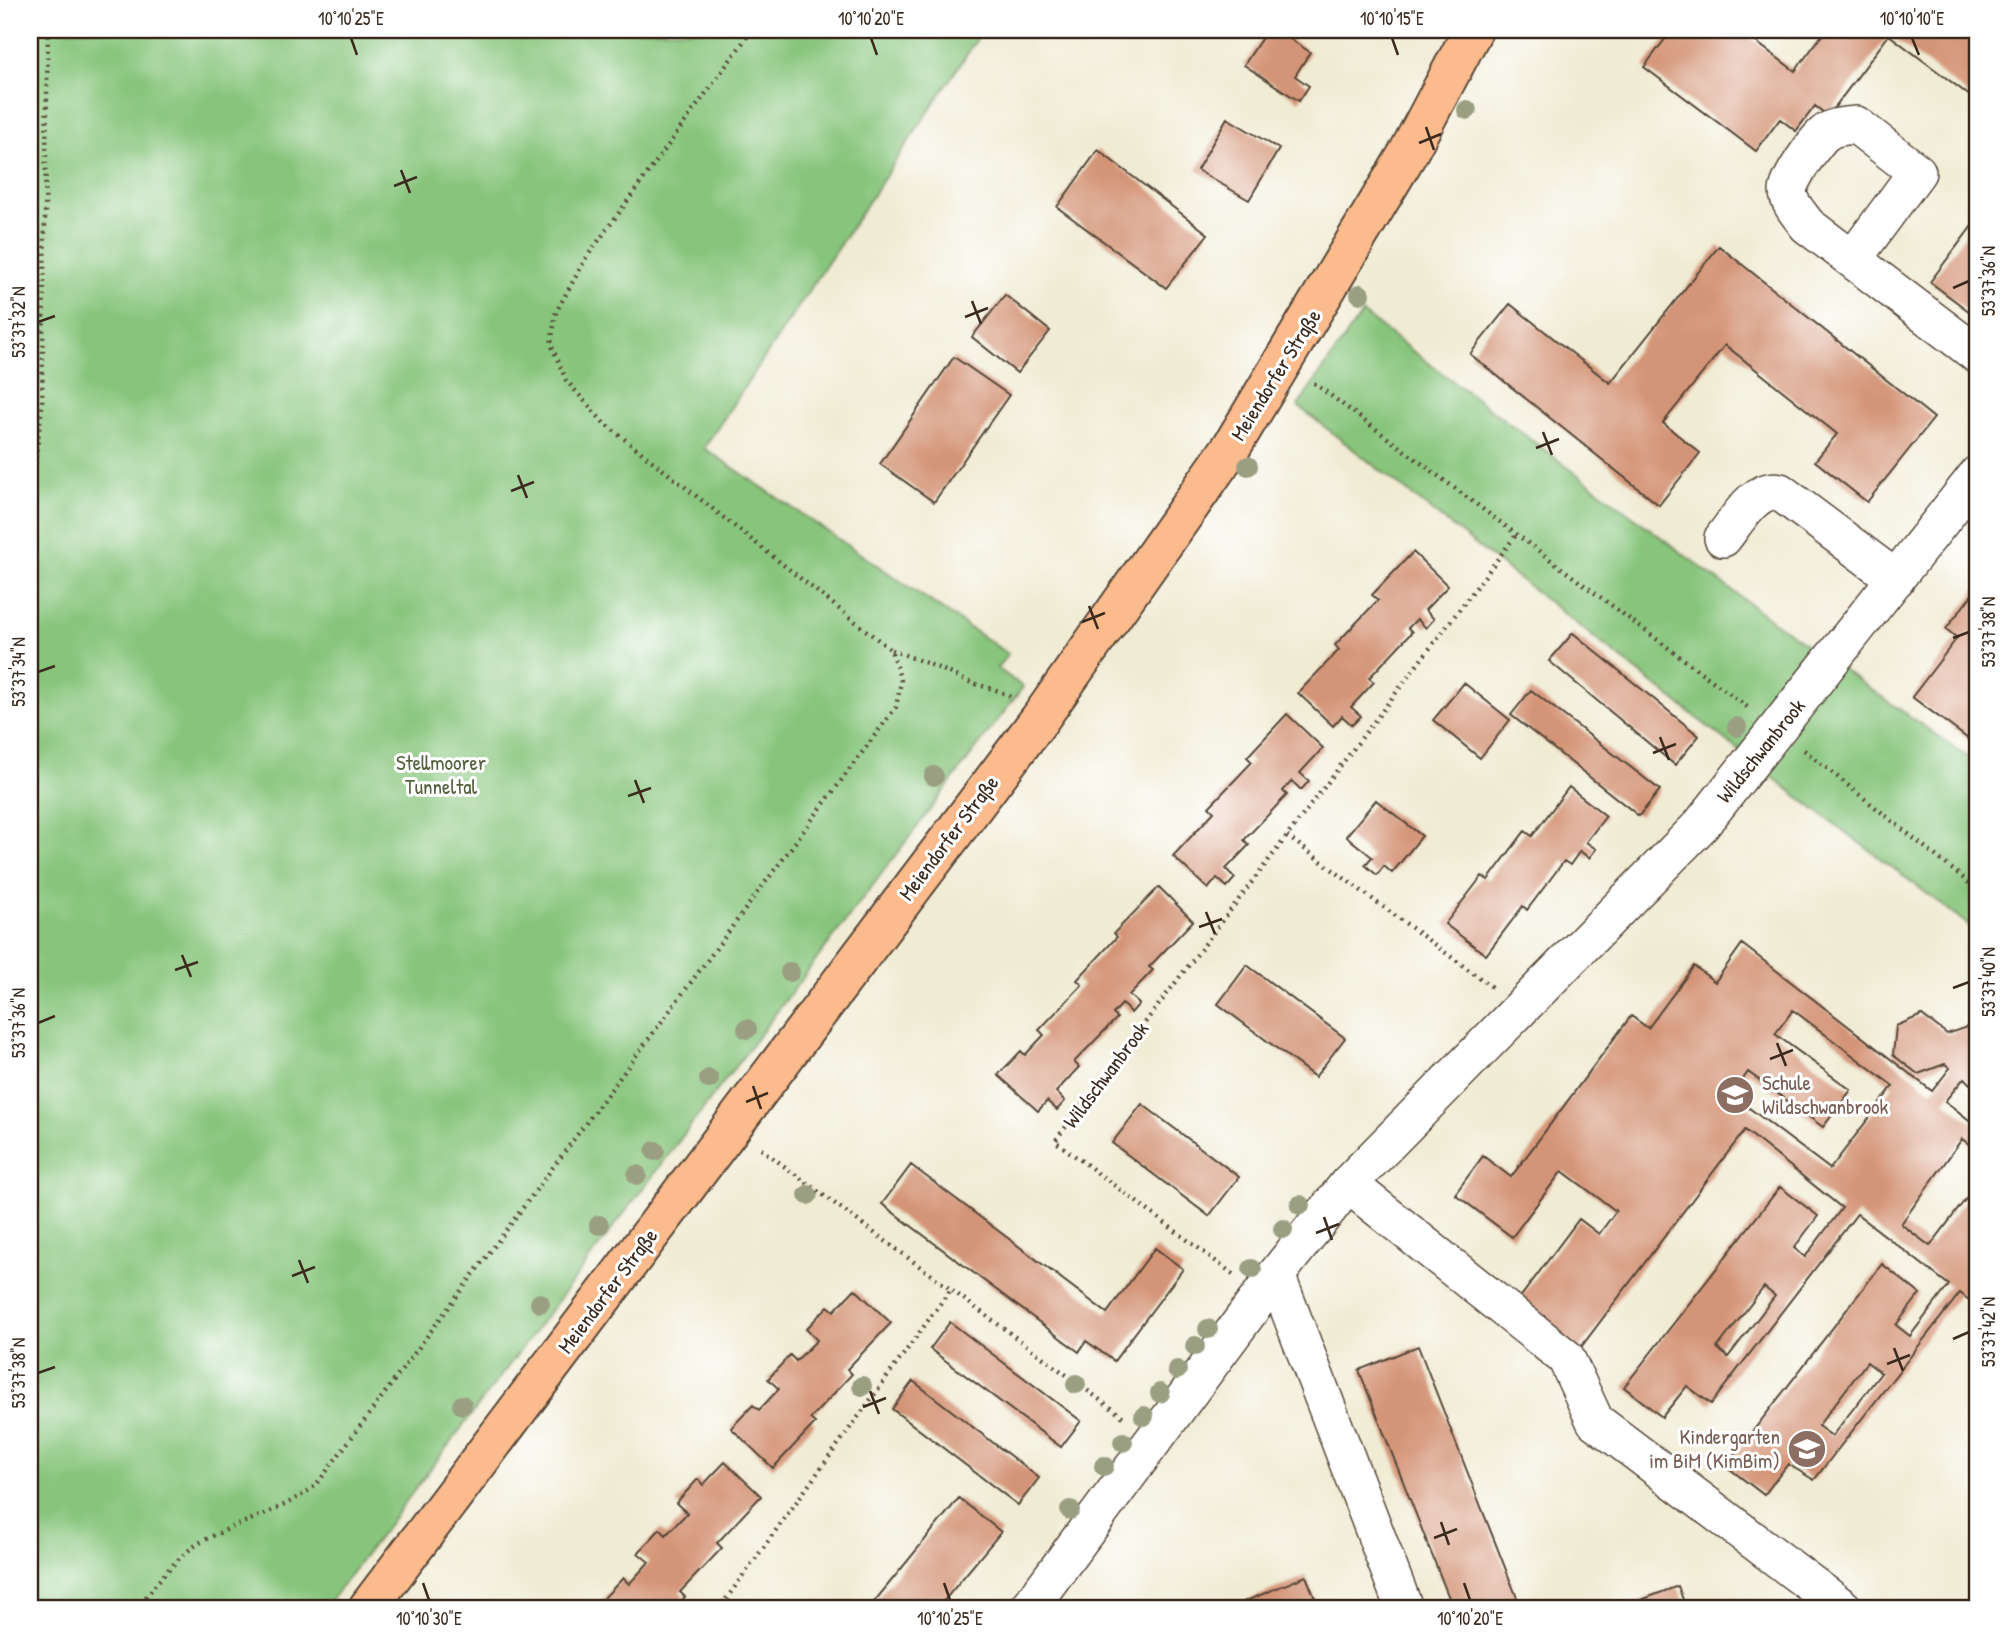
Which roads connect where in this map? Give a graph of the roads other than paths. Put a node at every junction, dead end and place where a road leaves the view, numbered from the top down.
1 (1473, 30) edge
2 (1853, 259) dead end
3 (1978, 355) edge
4 (1978, 474) edge
5 (1723, 538) dead end
6 (1896, 579) junction
7 (1348, 1184) junction
8 (1269, 1285) junction
9 (368, 1608) edge
10 (1029, 1608) edge
11 (1404, 1608) edge
12 (1843, 1608) edge

1 - 9 main road, Meiendorfer Straße
2 - 3 street
4 - 6 street, Wildschwanbrook
5 - 6 street
6 - 7 street, Wildschwanbrook
7 - 8 street, Wildschwanbrook
7 - 12 street
8 - 10 street, Wildschwanbrook
8 - 11 street

